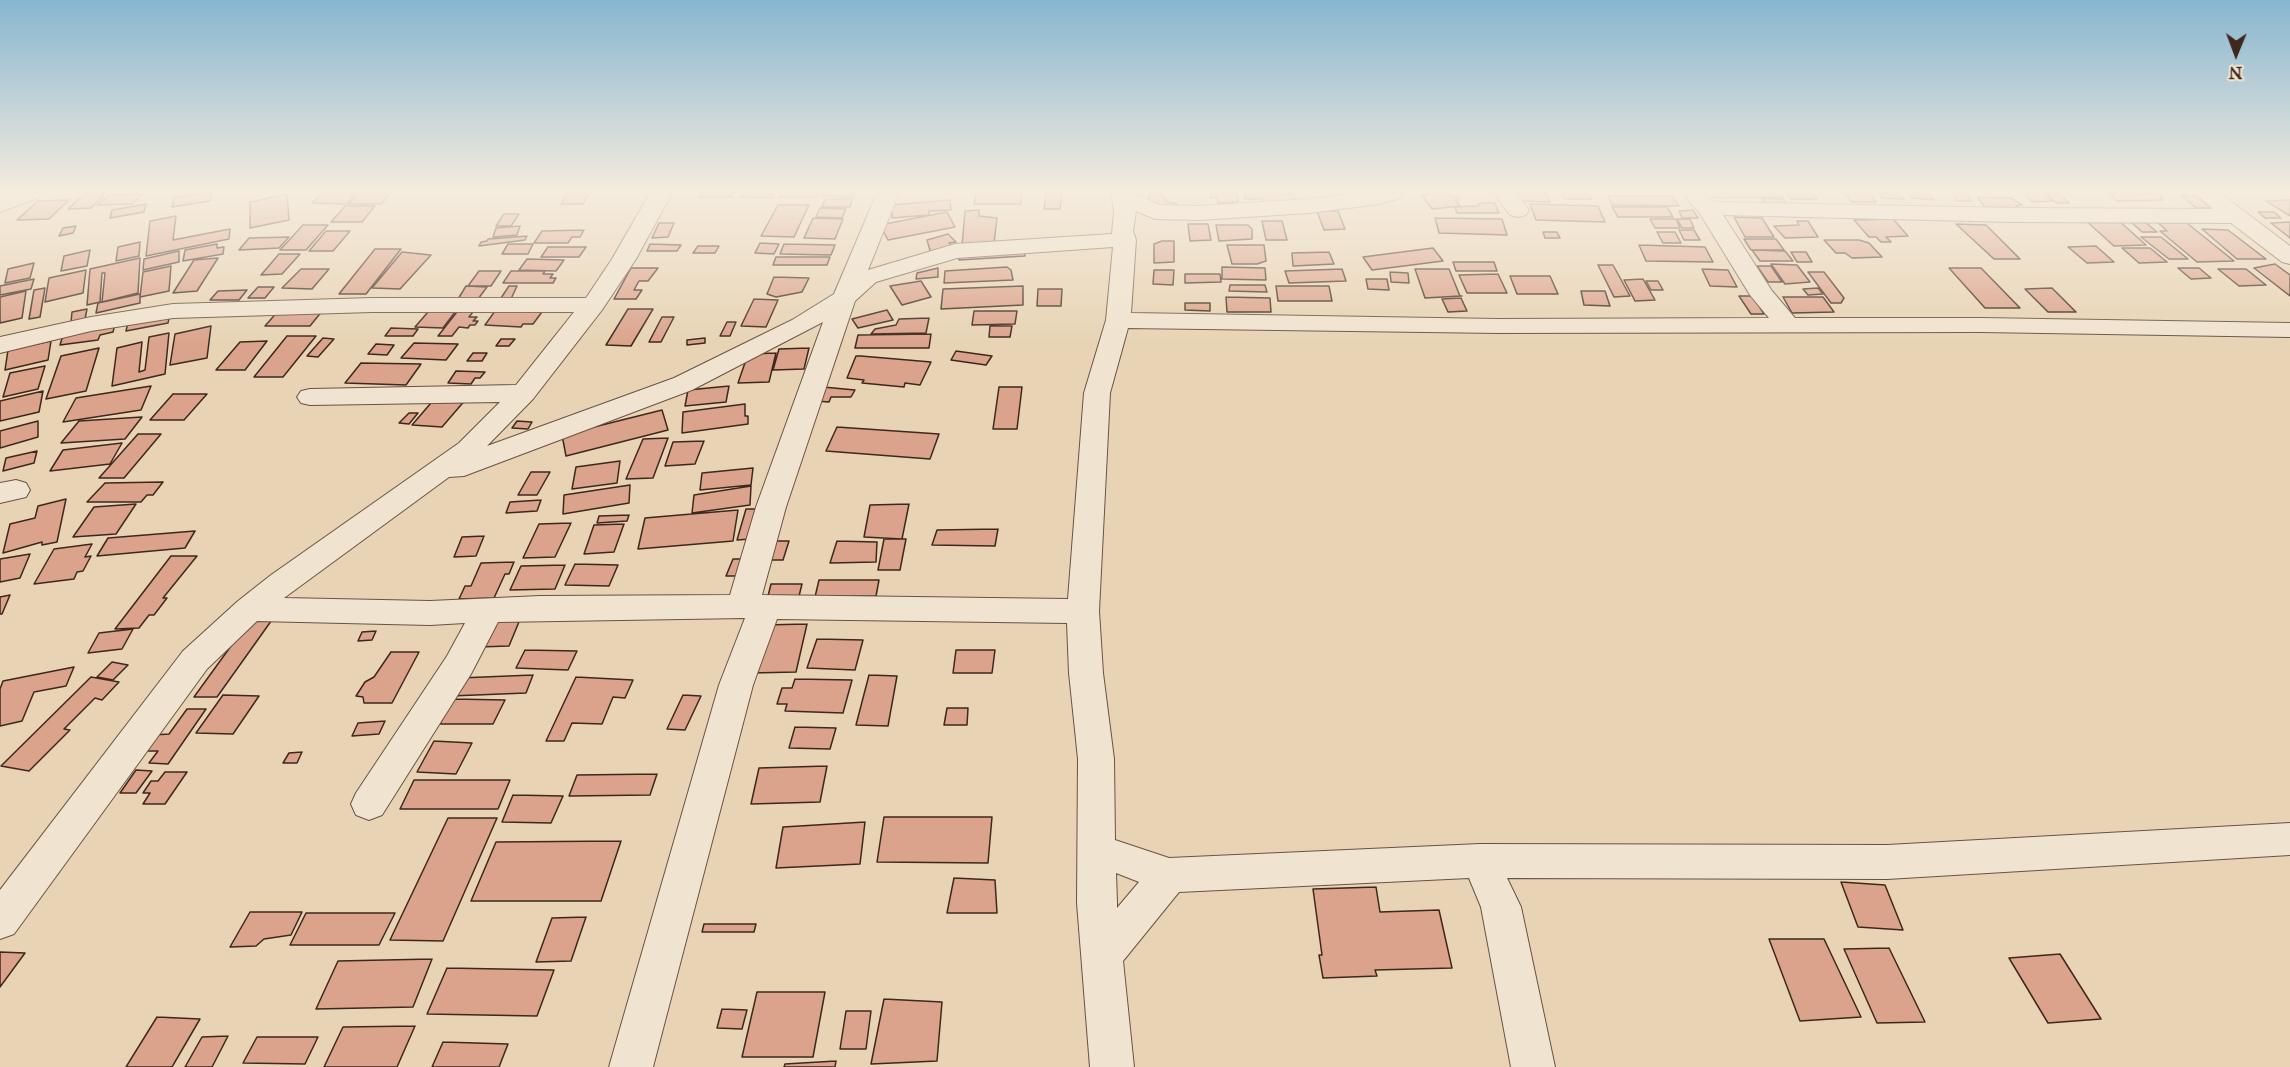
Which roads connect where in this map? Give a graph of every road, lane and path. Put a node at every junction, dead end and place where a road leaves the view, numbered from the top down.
1 (633, 243) edge
2 (867, 243) edge
3 (1071, 243) edge
4 (1125, 243) edge
5 (1728, 243) edge
6 (2272, 243) edge
7 (2290, 257) edge
8 (844, 298) junction
9 (593, 305) junction
10 (1118, 320) junction
11 (1788, 325) junction
12 (2290, 330) edge
13 (0, 345) edge
14 (524, 393) junction
15 (310, 397) dead end
16 (517, 446) junction
17 (469, 449) junction
18 (427, 478) junction
19 (754, 606) junction
20 (249, 609) junction
21 (488, 610) junction
22 (1083, 611) junction
23 (369, 804) dead end
24 (2290, 839) edge
25 (1097, 850) junction
26 (1480, 861) junction
27 (1169, 875) junction
28 (0, 921) edge
29 (1102, 954) junction
30 (631, 1067) edge
31 (1112, 1067) edge
32 (1533, 1067) edge

1 - 9 street
2 - 8 street
3 - 8 street
4 - 10 street
5 - 11 street
6 - 7 street
8 - 16 street
8 - 19 street
9 - 13 street
9 - 14 street
10 - 11 street
10 - 22 street
11 - 12 street
14 - 15 street
14 - 17 street
16 - 17 street
16 - 18 street
17 - 18 street
18 - 20 street
19 - 21 street
19 - 22 street
19 - 30 street
20 - 21 street
20 - 28 street
21 - 23 street
22 - 25 street
24 - 26 street
25 - 27 street
25 - 29 street
26 - 27 street
26 - 32 street
27 - 29 street
29 - 31 street

